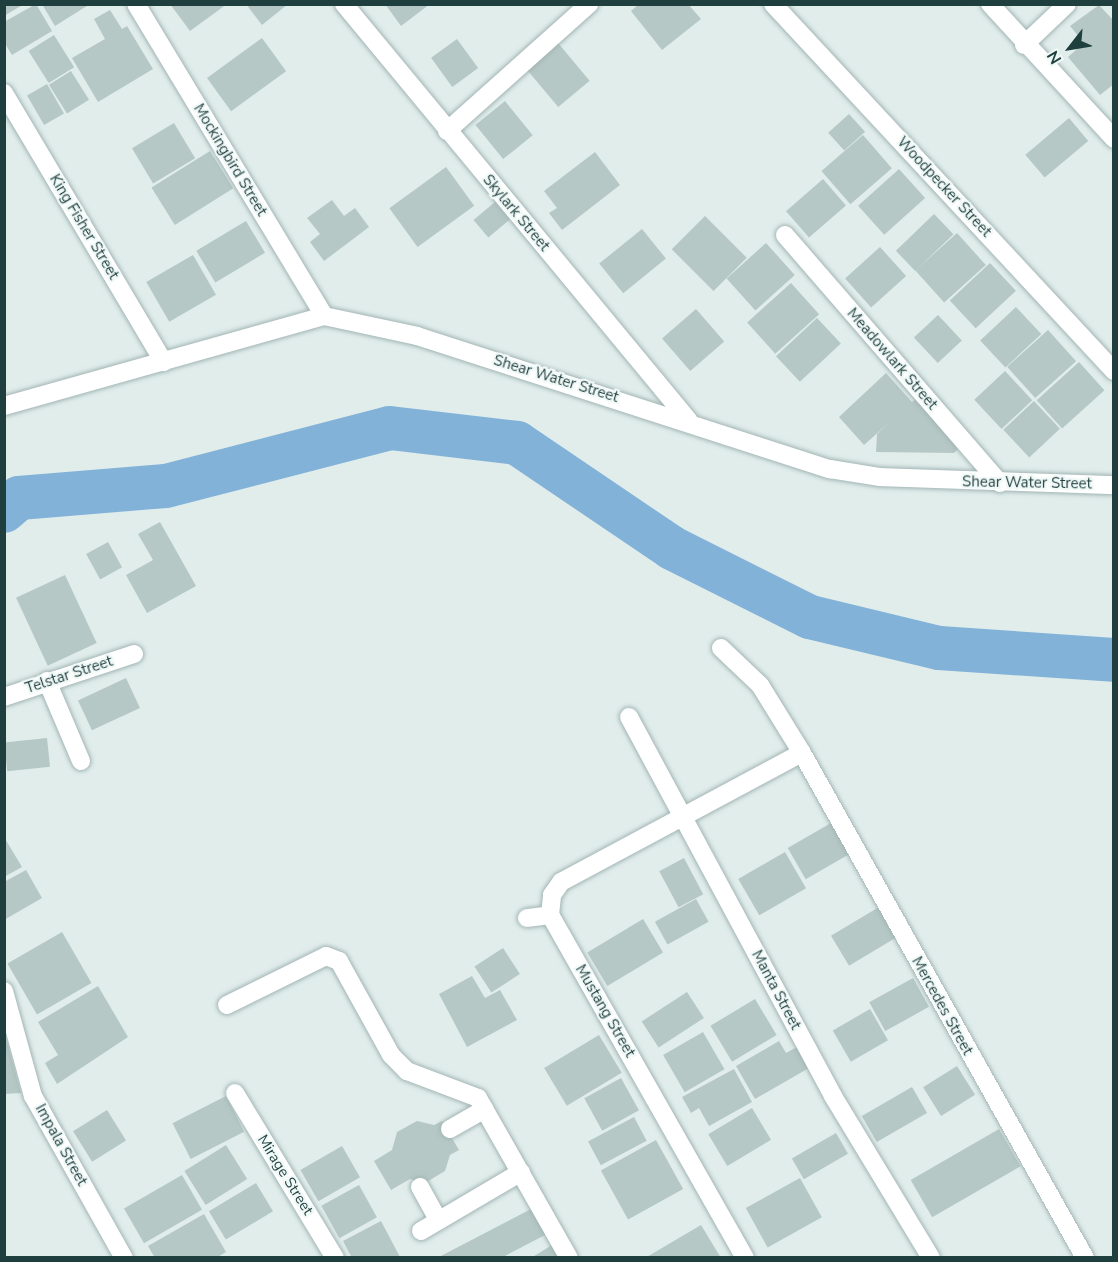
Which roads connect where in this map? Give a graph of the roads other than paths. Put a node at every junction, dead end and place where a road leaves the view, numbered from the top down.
1 (136, 4) edge
2 (344, 4) edge
3 (589, 4) edge
4 (773, 4) edge
5 (990, 4) edge
6 (1068, 4) edge
7 (1024, 45) junction
8 (4, 93) edge
9 (447, 131) junction
10 (1113, 140) edge
11 (785, 235) dead end
12 (324, 316) junction
13 (164, 362) junction
14 (1113, 371) edge
15 (6, 402) edge
16 (690, 421) junction
17 (1000, 483) junction
18 (1113, 485) edge
19 (721, 648) dead end
20 (134, 654) dead end
21 (47, 681) junction
22 (4, 697) edge
23 (629, 717) dead end
24 (802, 753) junction
25 (81, 761) dead end
26 (683, 818) junction
27 (550, 915) junction
28 (527, 918) dead end
29 (4, 992) edge
30 (227, 1005) dead end
31 (235, 1093) dead end
32 (485, 1109) junction
33 (450, 1128) dead end
34 (521, 1173) junction
35 (420, 1187) dead end
36 (438, 1219) junction
37 (421, 1231) dead end
38 (124, 1257) edge
39 (335, 1257) edge
40 (569, 1257) edge
41 (745, 1257) edge
42 (931, 1257) edge
43 (1085, 1257) edge

1 - 12 street, Mockingbird Street
2 - 9 street, Skylark Street
3 - 9 street
4 - 14 street, Woodpecker Street
5 - 7 street
6 - 7 street
7 - 10 street
8 - 13 street, King Fisher Street
9 - 16 street, Skylark Street
11 - 17 street, Meadowlark Street
12 - 13 street, Shear Water Street
12 - 16 street, Shear Water Street
13 - 15 street, Shear Water Street
16 - 17 street, Shear Water Street
17 - 18 street, Shear Water Street
19 - 24 street, Mercedes Street
20 - 21 street, Telstar Street
21 - 22 street, Telstar Street
21 - 25 street
23 - 26 street, Manta Street
24 - 26 street
24 - 43 street, Mercedes Street
26 - 27 street
26 - 42 street, Manta Street
27 - 28 street
27 - 41 street, Mustang Street
29 - 38 street, Impala Street
30 - 32 street
31 - 39 street, Mirage Street
32 - 33 street
32 - 34 street
34 - 36 street
34 - 40 street
35 - 36 street
36 - 37 street

